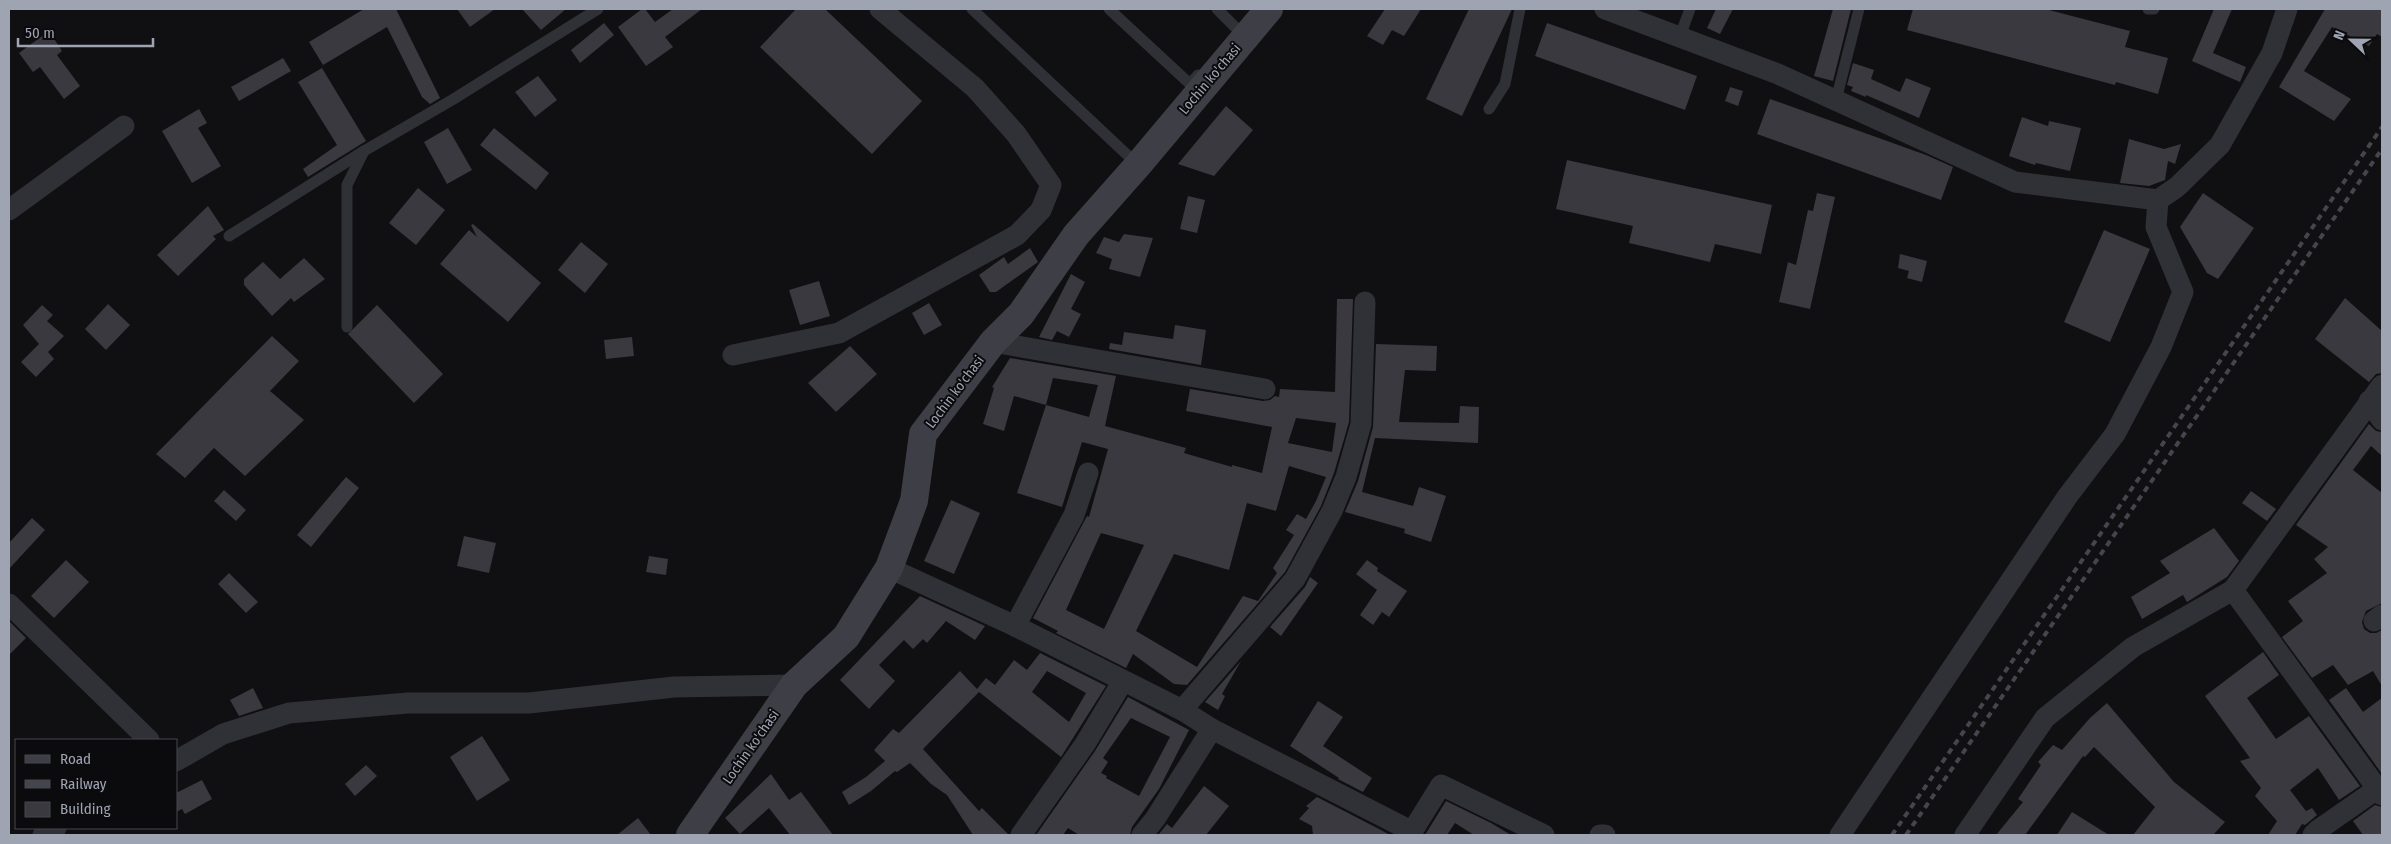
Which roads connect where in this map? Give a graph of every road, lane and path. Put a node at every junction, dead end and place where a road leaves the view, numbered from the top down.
1 (598, 9) edge
2 (880, 9) edge
3 (972, 9) edge
4 (1109, 9) edge
5 (1217, 9) edge
6 (1254, 9) edge
7 (1269, 9) edge
8 (1520, 9) edge
9 (1605, 9) edge
10 (1690, 9) edge
11 (1859, 9) edge
12 (2148, 9) edge
13 (2154, 9) edge
14 (2286, 9) edge
15 (1680, 36) junction
16 (1207, 64) dead end
17 (1836, 100) junction
18 (1489, 109) dead end
19 (124, 126) dead end
20 (364, 151) junction
21 (1138, 165) junction
22 (2158, 200) junction
23 (9, 210) edge
24 (229, 236) dead end
25 (1365, 302) dead end
26 (347, 327) dead end
27 (993, 342) junction
28 (734, 356) dead end
29 (1265, 389) dead end
30 (2376, 393) edge
31 (2382, 420) edge
32 (1088, 473) dead end
33 (889, 568) junction
34 (2232, 590) junction
35 (9, 604) edge
36 (1016, 626) junction
37 (1123, 681) junction
38 (794, 685) junction
39 (1182, 710) junction
40 (1212, 729) junction
41 (148, 739) edge
42 (178, 759) edge
43 (2380, 792) edge
44 (54, 829) edge
45 (1411, 834) edge
46 (43, 835) edge
47 (690, 835) edge
48 (1021, 835) edge
49 (1142, 835) edge
50 (1544, 835) edge
51 (1600, 835) edge
52 (1605, 835) edge
53 (1840, 835) edge
54 (1965, 835) edge
55 (2313, 835) edge

1 - 20 lane
2 - 28 street
3 - 21 lane
4 - 16 lane
5 - 6 lane
7 - 21 street, Lochin ko'chasi
8 - 18 lane
9 - 15 street
10 - 15 lane
11 - 17 lane
12 - 13 lane
14 - 22 street
15 - 17 street
17 - 22 street
19 - 23 street
20 - 24 lane
20 - 26 lane
21 - 27 street, Lochin ko'chasi
22 - 53 street
25 - 39 street
27 - 29 street
27 - 33 street, Lochin ko'chasi
30 - 31 street
30 - 34 street
32 - 36 street
33 - 36 street
33 - 38 street, Lochin ko'chasi
34 - 43 street
34 - 54 street
35 - 41 street
36 - 37 street
37 - 39 street
37 - 48 street
38 - 42 street
38 - 47 street, Lochin ko'chasi
39 - 40 street
40 - 45 street
40 - 49 street
43 - 55 street
44 - 46 street
45 - 50 street
51 - 52 street

